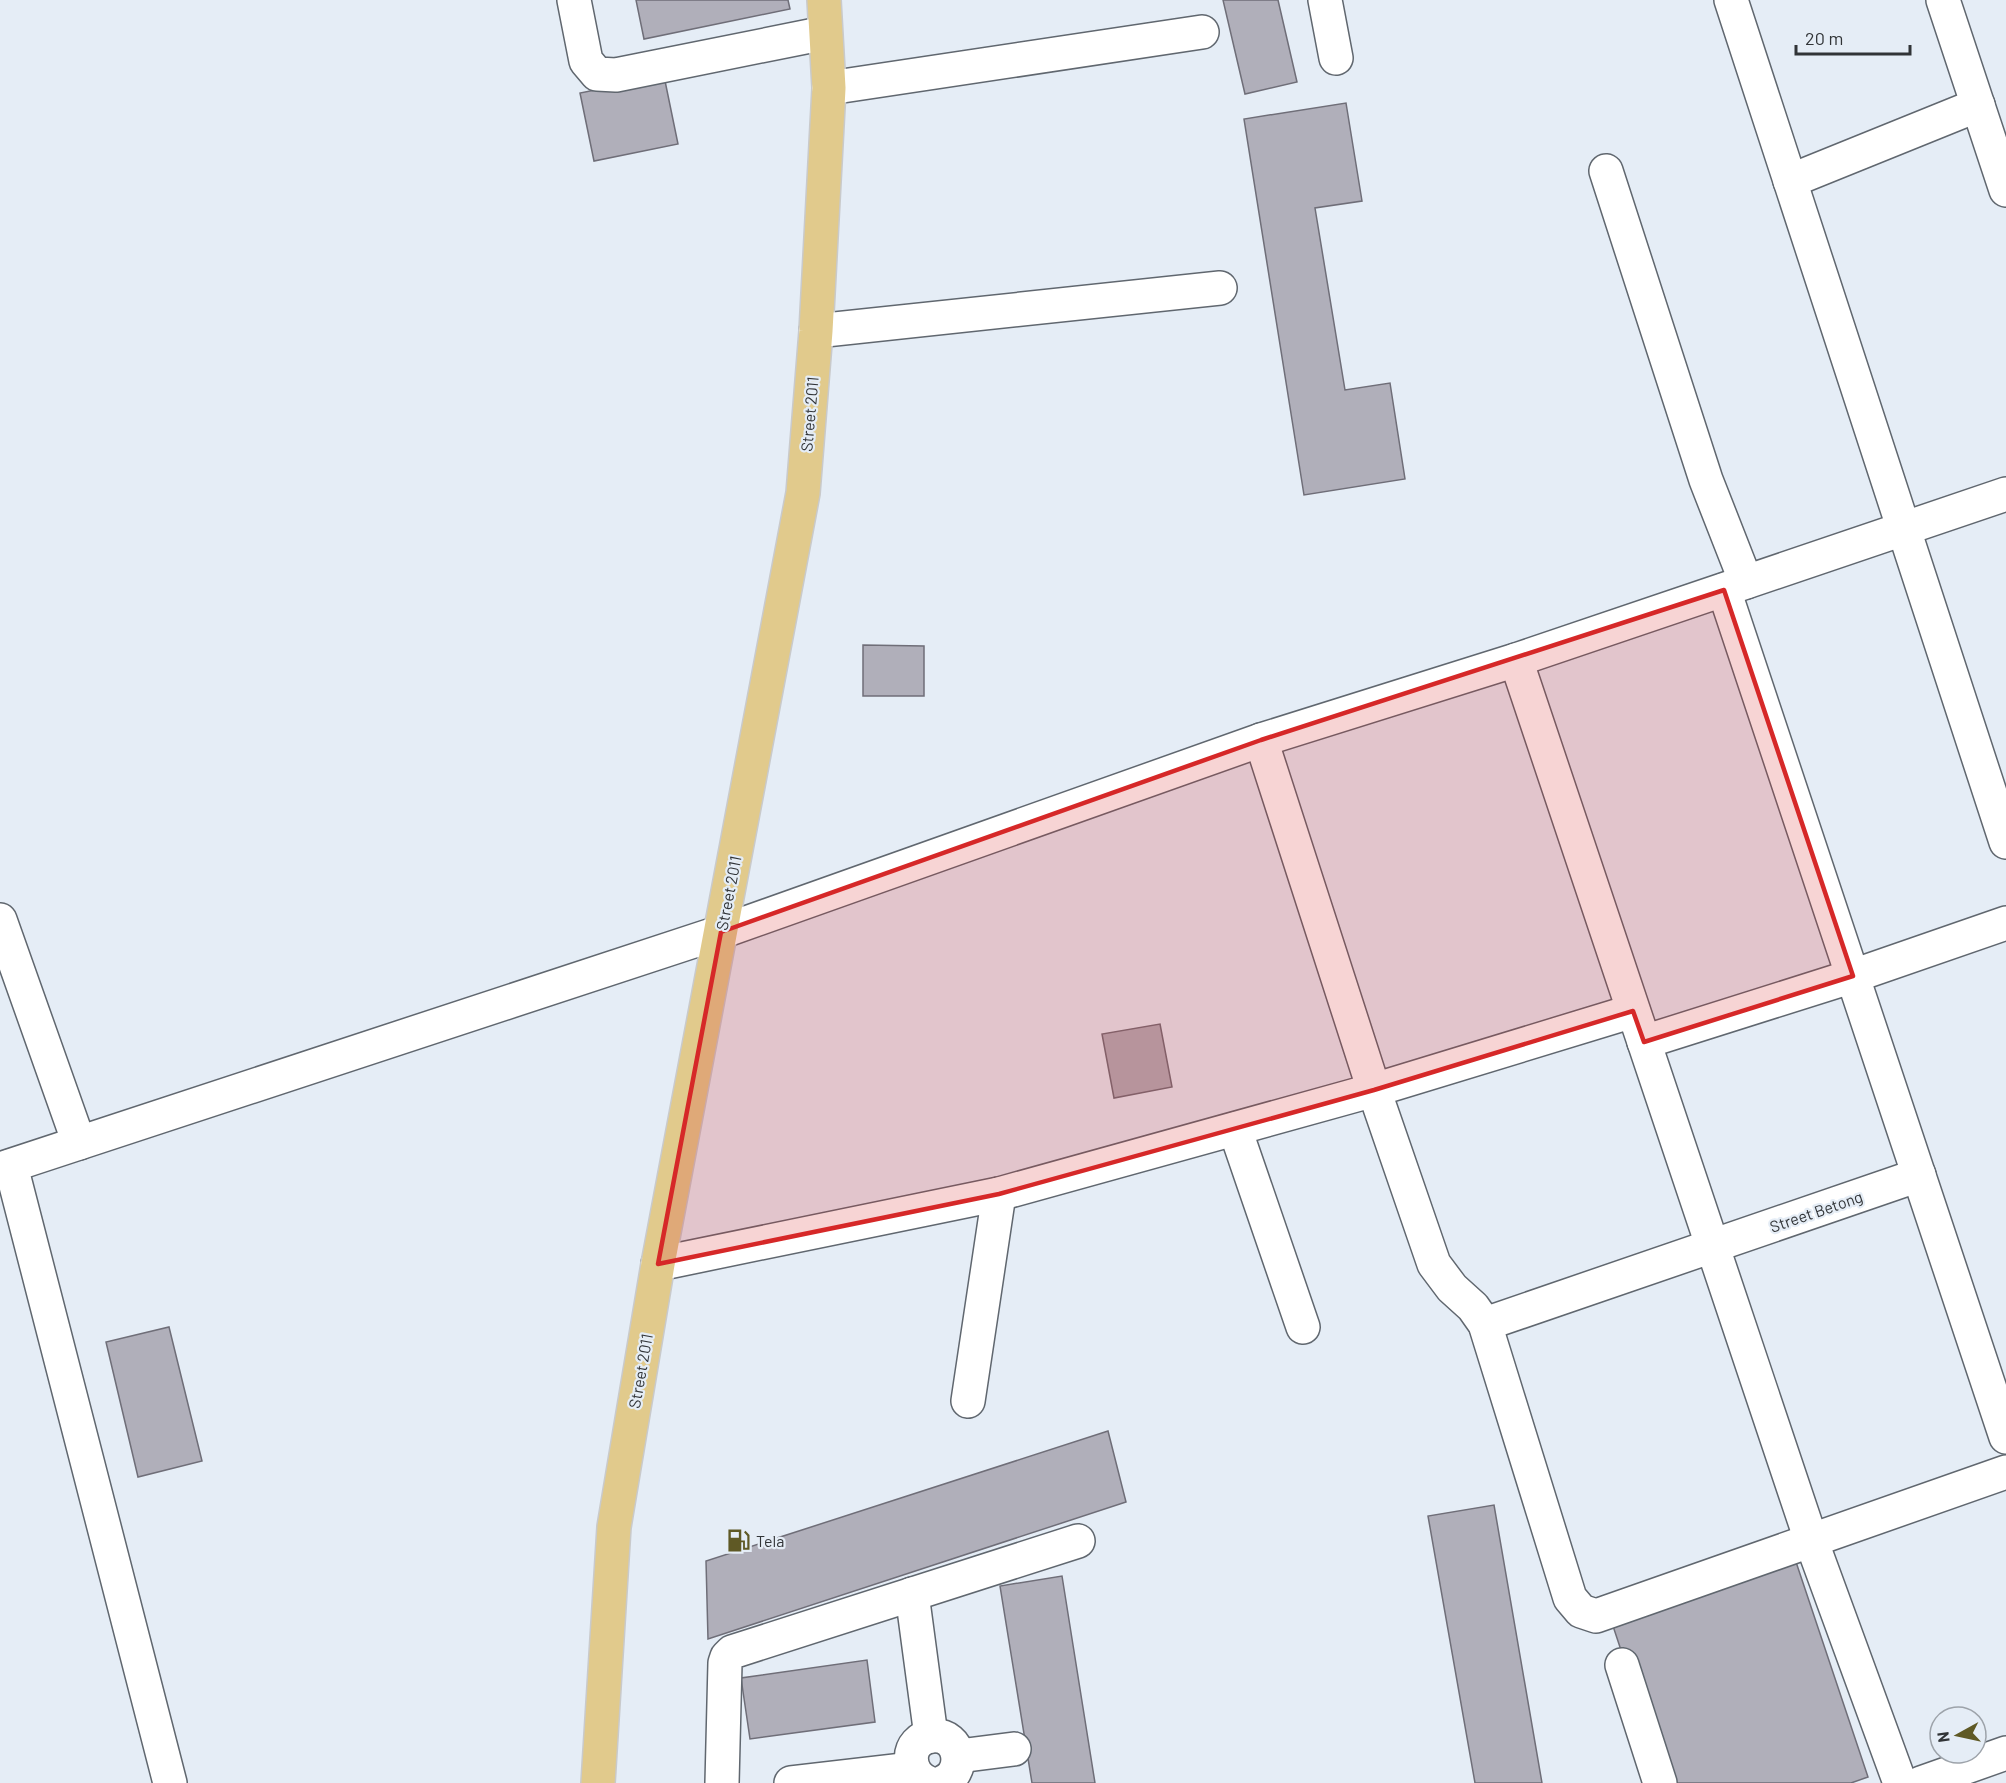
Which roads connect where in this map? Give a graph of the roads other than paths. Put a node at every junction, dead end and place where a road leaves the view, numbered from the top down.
1 (574, 0) edge
2 (824, 0) edge
3 (1325, 0) edge
4 (1731, 0) edge
5 (1943, 0) edge
6 (1202, 32) dead end
7 (825, 33) junction
8 (1336, 58) dead end
9 (829, 88) junction
10 (1978, 105) junction
11 (1606, 171) dead end
12 (1790, 181) junction
13 (2006, 190) edge
14 (1220, 288) dead end
15 (816, 331) junction
16 (2006, 494) edge
17 (1904, 529) junction
18 (1735, 586) junction
19 (1516, 660) junction
20 (1262, 740) junction
21 (2006, 842) edge
22 (0, 920) edge
23 (2006, 923) edge
24 (721, 932) junction
25 (1852, 976) junction
26 (1634, 1011) junction
27 (1644, 1042) junction
28 (1374, 1090) junction
29 (1235, 1129) junction
30 (79, 1143) junction
31 (5, 1168) edge
32 (1919, 1175) junction
33 (999, 1194) junction
34 (1713, 1247) junction
35 (658, 1264) junction
36 (1485, 1324) junction
37 (1303, 1327) dead end
38 (968, 1401) dead end
39 (2006, 1437) edge
40 (2006, 1472) edge
41 (1811, 1540) junction
42 (1078, 1541) dead end
43 (912, 1594) junction
44 (1622, 1665) dead end
45 (931, 1736) junction
46 (1014, 1749) dead end
47 (2006, 1753) edge
48 (921, 1776) edge
49 (946, 1776) edge
50 (170, 1783) edge
51 (598, 1783) edge
52 (722, 1783) edge
53 (791, 1783) edge
54 (1660, 1783) edge
55 (1900, 1783) edge
56 (1921, 1783) edge

1 - 7 street
2 - 7 main road, Street 2011
3 - 8 street
4 - 12 street
5 - 10 street
6 - 9 street
7 - 9 main road, Street 2011
9 - 15 main road, Street 2011
10 - 12 street
10 - 13 street
11 - 18 street
12 - 17 street
14 - 15 street
15 - 24 main road, Street 2011
16 - 17 street
17 - 18 street
17 - 21 street
18 - 19 street
18 - 25 street
19 - 20 street
19 - 26 street
20 - 24 street
20 - 28 street
22 - 30 street
23 - 25 street
24 - 30 street
24 - 35 main road, Street 2011
25 - 27 street
25 - 32 street
26 - 27 street
26 - 28 street
27 - 34 street
28 - 29 street
28 - 36 street
29 - 33 street
29 - 37 street
30 - 31 street
31 - 50 street
32 - 34 street, Street Betong
32 - 39 street
33 - 35 street
33 - 38 street
34 - 36 street, Street Betong
34 - 41 street
35 - 51 main road, Street 2011
36 - 41 street
40 - 41 street
41 - 55 street
42 - 43 street
43 - 45 street
43 - 52 street
44 - 54 street
45 - 48 street
45 - 49 street
46 - 49 street
47 - 56 street
48 - 53 street

